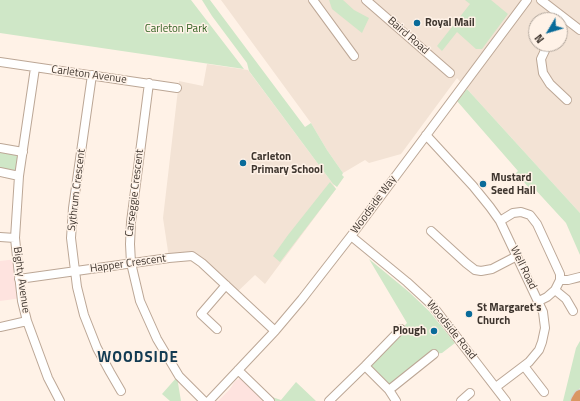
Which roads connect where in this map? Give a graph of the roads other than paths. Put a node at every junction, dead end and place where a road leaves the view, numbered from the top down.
1 (313, 0) edge
2 (366, 0) edge
3 (527, 0) edge
4 (541, 0) edge
5 (553, 12) edge
6 (568, 24) edge
7 (580, 30) edge
8 (544, 52) edge
9 (354, 56) dead end
10 (0, 62) edge
11 (35, 68) junction
12 (450, 73) dead end
13 (92, 75) junction
14 (149, 83) junction
15 (177, 88) dead end
16 (566, 100) dead end
17 (426, 135) junction
18 (0, 148) edge
19 (23, 152) junction
20 (0, 172) edge
21 (19, 176) junction
22 (500, 221) junction
23 (432, 231) dead end
24 (351, 236) junction
25 (0, 237) edge
26 (16, 238) junction
27 (517, 256) junction
28 (131, 263) junction
29 (76, 271) junction
30 (580, 277) edge
31 (19, 279) junction
32 (560, 280) junction
33 (226, 285) junction
34 (555, 290) junction
35 (539, 301) junction
36 (573, 311) dead end
37 (27, 321) junction
38 (0, 327) edge
39 (216, 328) dead end
40 (401, 329) dead end
41 (275, 331) junction
42 (434, 354) dead end
43 (365, 366) junction
44 (524, 366) junction
45 (238, 370) junction
46 (496, 388) junction
47 (121, 390) dead end
48 (389, 390) junction
49 (544, 392) dead end
50 (470, 393) dead end
51 (580, 396) edge
52 (60, 401) edge
53 (204, 401) edge
54 (209, 401) edge
55 (270, 401) edge
56 (329, 401) edge
57 (396, 401) edge
58 (461, 401) edge
59 (506, 401) edge
60 (577, 401) edge

1 - 9 street
2 - 12 street, Baird Road
3 - 17 street, Woodside Way
4 - 5 street
6 - 7 street
8 - 16 street
10 - 11 street, Carleton Avenue
11 - 13 street, Carleton Avenue
11 - 19 street, Bighty Avenue
13 - 14 street, Carleton Avenue
13 - 29 street, Sythrum Crescent
14 - 15 street, Carleton Avenue
14 - 28 street, Carseggie Crescent
17 - 22 street, Well Road
17 - 24 street, Woodside Way
18 - 19 street
19 - 21 street, Bighty Avenue
20 - 21 street
21 - 26 street, Bighty Avenue
22 - 27 street, Well Road
22 - 32 street
23 - 27 street
24 - 41 street, Woodside Way
24 - 46 street, Woodside Road
25 - 26 street
26 - 31 street, Bighty Avenue
27 - 35 street, Well Road
28 - 29 street, Happer Crescent
28 - 33 street, Happer Crescent
28 - 53 street, Carseggie Crescent
29 - 31 street, Happer Crescent
29 - 47 street, Sythrum Crescent
30 - 32 street
31 - 37 street, Bighty Avenue
32 - 34 street
33 - 39 street
33 - 41 street, Happer Crescent
34 - 35 street
34 - 36 street
35 - 44 street, Well Road
37 - 38 street
37 - 52 street, Bighty Avenue
40 - 43 street
41 - 45 street, Woodside Way
42 - 48 street
43 - 48 street
43 - 56 street
44 - 46 street, Well Road
44 - 49 street
45 - 54 street, Woodside Way
45 - 55 street
46 - 59 street, Woodside Road
48 - 57 street
50 - 58 street
51 - 60 highway

